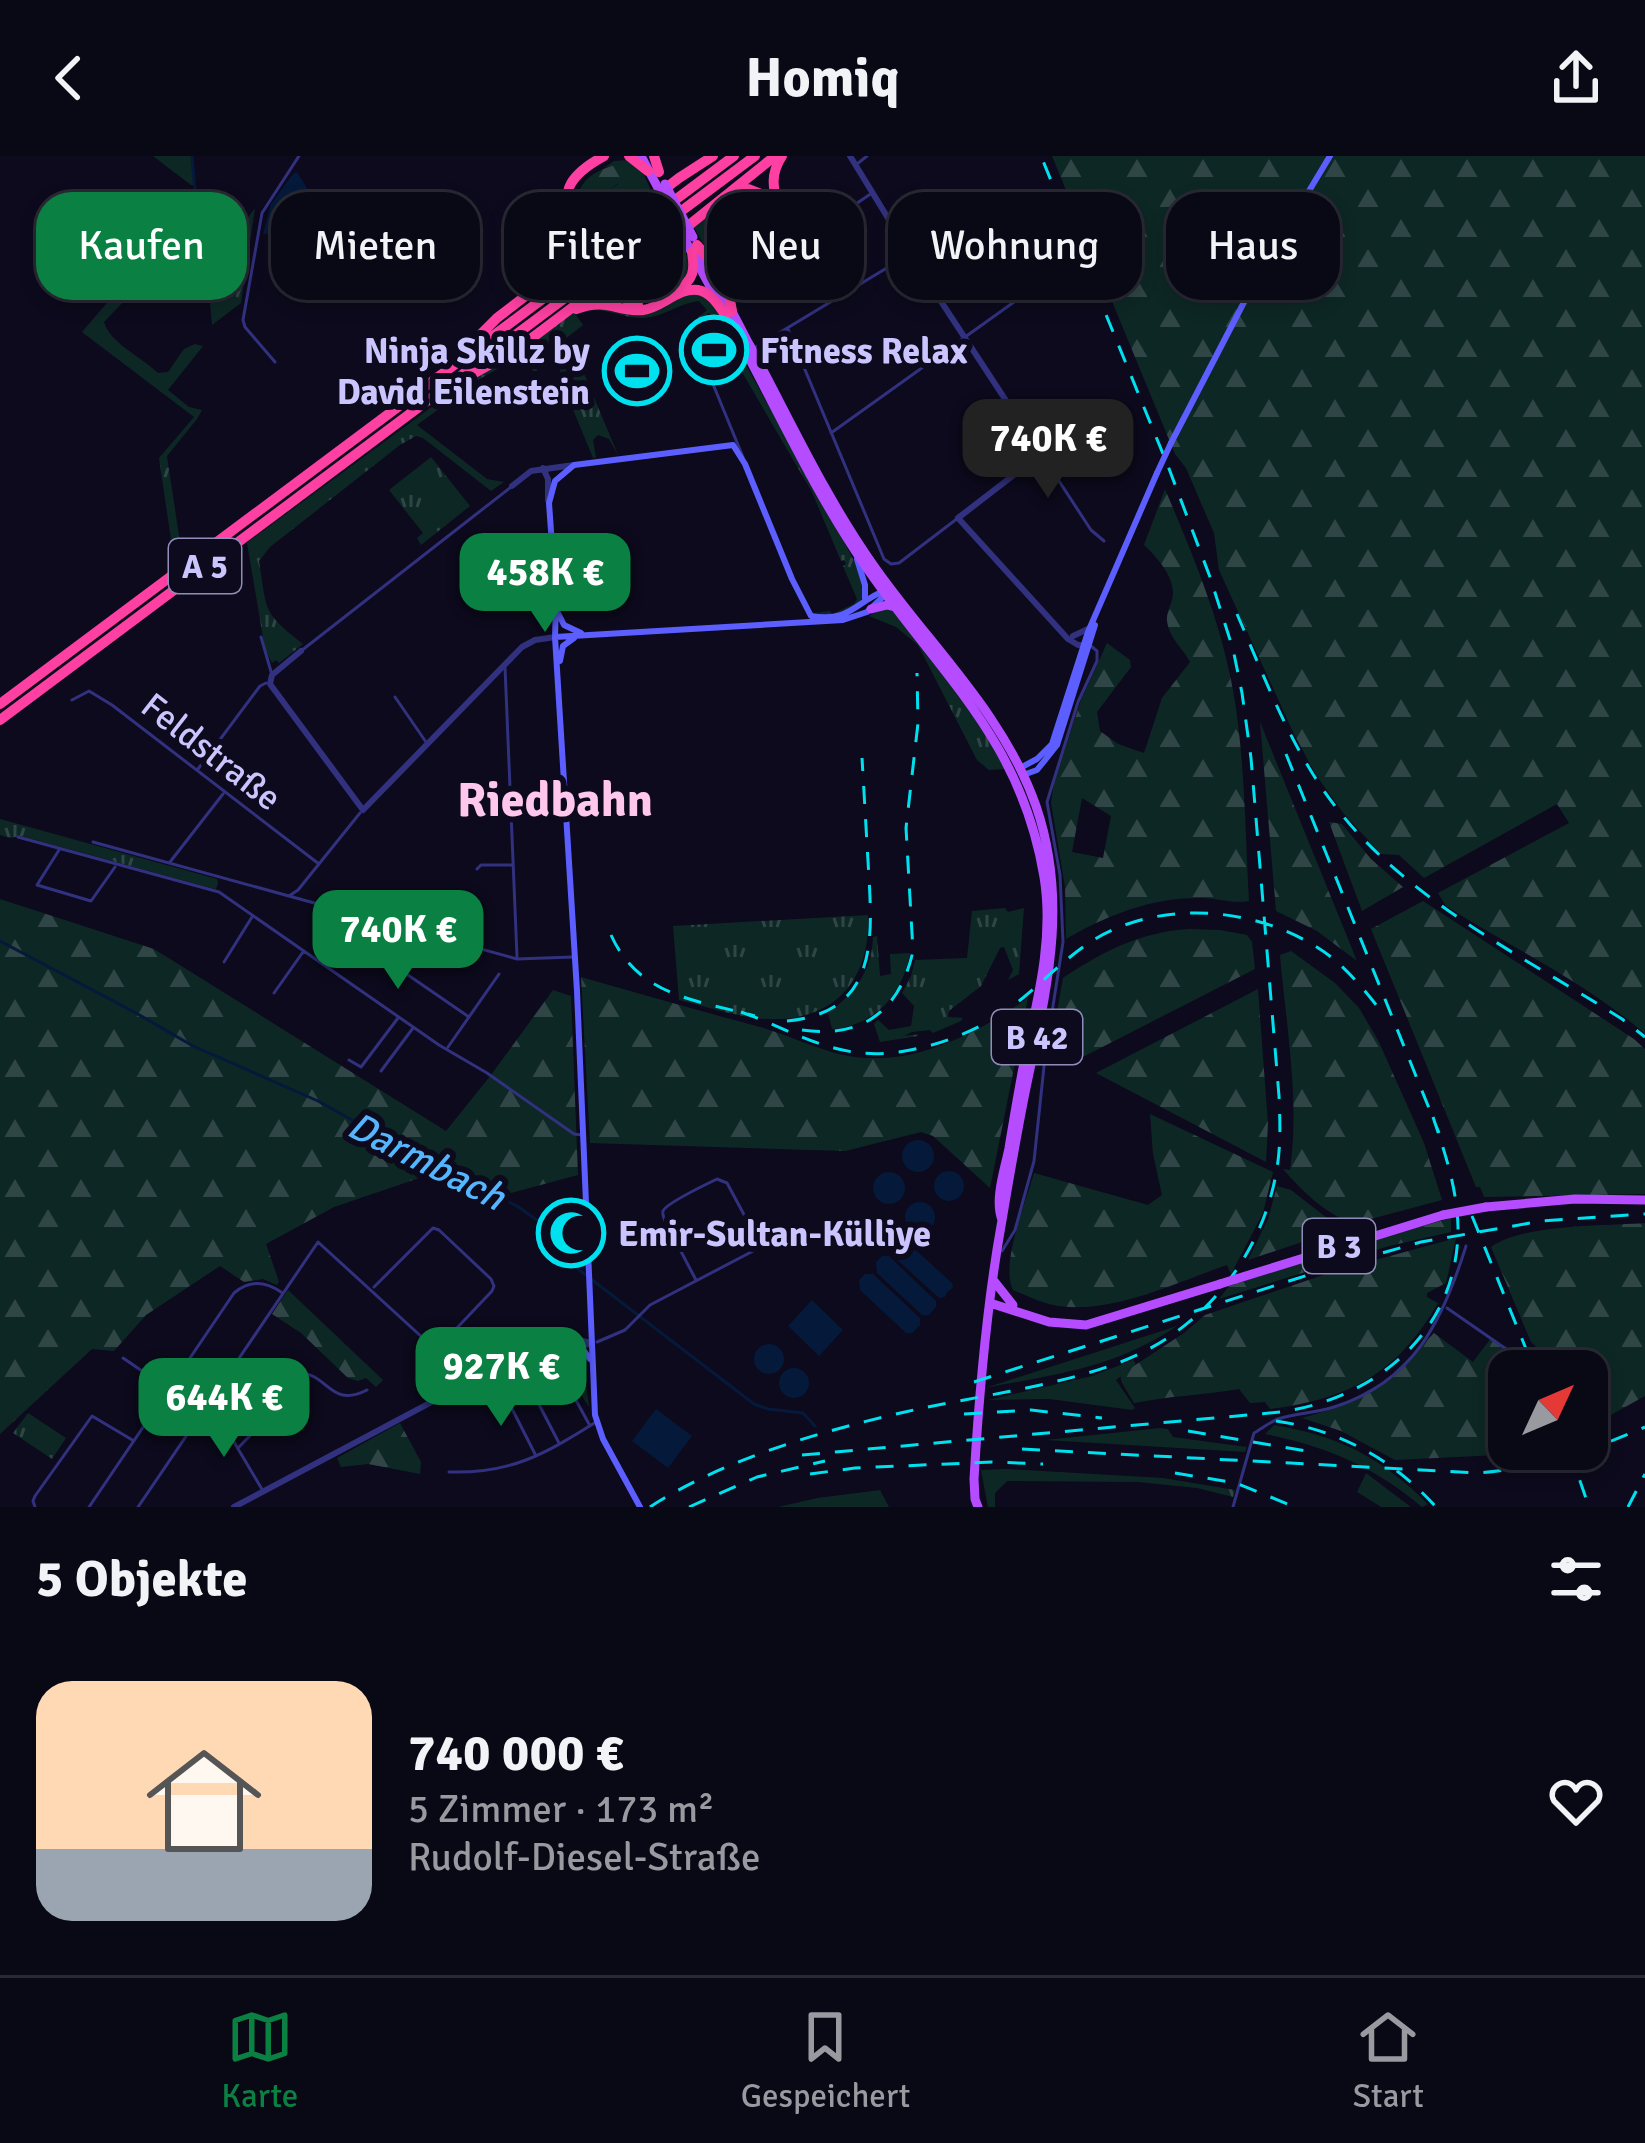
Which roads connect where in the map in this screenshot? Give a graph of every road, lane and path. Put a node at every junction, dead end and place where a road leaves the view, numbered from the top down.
1 (299, 156) edge
2 (604, 156) edge
3 (618, 156) edge
4 (629, 156) edge
5 (648, 156) edge
6 (734, 156) edge
7 (755, 156) edge
8 (778, 156) edge
9 (850, 156) edge
10 (867, 156) edge
11 (1330, 156) edge
12 (708, 158) edge
13 (856, 165) junction
14 (657, 179) junction
15 (568, 192) edge
16 (572, 192) edge
17 (664, 192) edge
18 (731, 192) edge
19 (873, 192) junction
20 (864, 198) edge
21 (707, 211) edge
22 (888, 217) edge
23 (683, 230) edge
24 (692, 244) junction
25 (707, 256) edge
26 (888, 268) edge
27 (683, 286) edge
28 (522, 300) edge
29 (583, 300) edge
30 (628, 300) edge
31 (656, 300) edge
32 (940, 300) edge
33 (1018, 300) edge
34 (729, 314) junction
35 (557, 319) junction
36 (788, 329) junction
37 (965, 338) junction
38 (747, 352) junction
39 (274, 362) dead end
40 (449, 368) junction
41 (444, 388) junction
42 (733, 431) junction
43 (831, 433) junction
44 (725, 445) junction
45 (1041, 454) junction
46 (745, 464) junction
47 (574, 465) junction
48 (543, 469) junction
49 (512, 486) joint
50 (549, 503) junction
51 (958, 518) junction
52 (1104, 541) dead end
53 (851, 544) junction
54 (792, 579) junction
55 (886, 591) junction
56 (556, 602) junction
57 (1101, 606) junction
58 (866, 608) junction
59 (896, 608) junction
60 (794, 623) junction
61 (1090, 628) junction
62 (583, 635) junction
63 (261, 637) dead end
64 (555, 637) junction
65 (1070, 637) junction
66 (532, 640) junction
67 (1085, 644) junction
68 (302, 651) joint
69 (556, 652) junction
70 (1077, 663) junction
71 (505, 664) junction
72 (559, 666) junction
73 (270, 678) junction
74 (395, 697) dead end
75 (72, 700) dead end
76 (0, 704) edge
77 (0, 720) edge
78 (427, 743) junction
79 (197, 770) junction
80 (1037, 770) junction
81 (1019, 773) junction
82 (225, 792) junction
83 (1032, 796) junction
84 (363, 810) junction
85 (18, 837) dead end
86 (93, 842) dead end
87 (60, 848) junction
88 (169, 863) junction
89 (116, 864) junction
90 (319, 864) junction
91 (513, 865) junction
92 (477, 869) dead end
93 (223, 878) junction
94 (37, 885) junction
95 (302, 886) junction
96 (31, 892) dead end
97 (218, 892) junction
98 (287, 896) junction
99 (307, 901) junction
100 (253, 916) junction
101 (304, 950) junction
102 (575, 956) junction
103 (517, 959) junction
104 (224, 962) dead end
105 (322, 963) junction
106 (499, 974) dead end
107 (274, 993) dead end
108 (399, 1016) junction
109 (469, 1016) junction
110 (414, 1027) junction
111 (447, 1048) junction
112 (349, 1060) dead end
113 (382, 1071) dead end
114 (584, 1135) junction
115 (1645, 1200) edge
116 (1002, 1220) junction
117 (1466, 1246) dead end
118 (997, 1256) junction
119 (696, 1280) junction
120 (994, 1280) junction
121 (372, 1289) junction
122 (282, 1293) junction
123 (990, 1301) junction
124 (1011, 1307) junction
125 (1445, 1307) junction
126 (590, 1325) junction
127 (986, 1327) junction
128 (591, 1342) junction
129 (573, 1343) junction
130 (547, 1348) junction
131 (436, 1350) junction
132 (1508, 1350) edge
133 (123, 1358) dead end
134 (592, 1363) junction
135 (518, 1364) dead end
136 (465, 1383) junction
137 (499, 1383) dead end
138 (169, 1389) junction
139 (367, 1390) dead end
140 (199, 1417) junction
141 (593, 1424) junction
142 (134, 1441) junction
143 (560, 1444) junction
144 (238, 1448) junction
145 (537, 1457) junction
146 (449, 1472) dead end
147 (263, 1492) junction
148 (975, 1504) edge
149 (35, 1507) edge
150 (88, 1507) edge
151 (139, 1507) edge
152 (234, 1507) edge
153 (640, 1507) edge
154 (1233, 1507) edge

1 - 39 street
2 - 15 highway
3 - 16 highway
4 - 14 highway
5 - 14 highway
6 - 40 highway, A 5
7 - 41 highway, A 5
8 - 18 highway
8 - 34 highway
9 - 13 street
10 - 13 street
11 - 57 main road, bridge
12 - 17 highway
13 - 19 street
14 - 24 main road, B 42, bridge
19 - 20 street
19 - 22 street
21 - 23 highway
24 - 25 highway
24 - 27 highway
24 - 34 main road, B 42
26 - 36 street
28 - 40 highway
29 - 35 highway
30 - 31 highway
32 - 37 street
33 - 37 street
34 - 35 highway
34 - 38 main road, B 42
35 - 41 highway
36 - 38 street
36 - 43 street
37 - 43 street
37 - 45 street
38 - 42 street
38 - 53 main road, B 42
38 - 55 main road, B 42
40 - 76 highway, A 5
41 - 77 highway, A 5
42 - 44 street
42 - 46 street
43 - 51 street
44 - 46 main road
44 - 47 main road
45 - 51 street
45 - 52 street
46 - 54 main road
47 - 48 street
47 - 50 main road
48 - 49 street
48 - 50 street
49 - 68 street
50 - 56 main road
51 - 65 street
53 - 55 main road, B 42
53 - 58 main road
54 - 58 main road
54 - 60 main road
55 - 58 main road
55 - 59 main road, B 42
55 - 81 main road, B 42
56 - 62 main road
56 - 64 main road
57 - 61 main road
57 - 67 main road
58 - 59 main road
58 - 60 main road
59 - 81 main road, B 42
60 - 62 main road
61 - 65 street
61 - 67 main road
62 - 64 main road
62 - 72 main road
63 - 73 street
64 - 66 street
64 - 69 main road
65 - 67 street
65 - 70 street
66 - 69 street
66 - 71 street
67 - 70 main road
67 - 80 main road
67 - 118 street
68 - 73 street
69 - 72 main road
70 - 81 main road
71 - 78 street
71 - 91 street
72 - 102 main road
73 - 79 street
73 - 84 street
74 - 78 street
75 - 79 street, Feldstraße
78 - 84 street
79 - 82 street, Feldstraße
80 - 81 main road
80 - 83 main road
81 - 83 main road, B 42
81 - 116 main road, B 42
82 - 88 street
82 - 90 street, Feldstraße
83 - 116 main road, B 42
84 - 90 street
85 - 87 street
86 - 88 street
87 - 89 street
87 - 94 street
88 - 93 street
89 - 94 street
89 - 97 street
90 - 95 street
91 - 92 street
91 - 103 street
93 - 97 street
93 - 98 street
94 - 96 street
95 - 98 street
95 - 99 street
97 - 100 street
98 - 99 street
99 - 103 street
100 - 101 street
100 - 104 street
101 - 105 street
101 - 107 street
102 - 103 street
102 - 114 main road
105 - 108 street
105 - 109 street
106 - 109 street
108 - 110 street
108 - 112 street
109 - 111 street
110 - 111 street
110 - 113 street
111 - 114 street
114 - 126 main road
115 - 124 main road, B 3, bridge
116 - 118 main road, B 42
117 - 125 street
118 - 120 main road, B 42
119 - 119 street
119 - 128 street
120 - 123 main road, B 42
120 - 124 main road
121 - 122 street
121 - 131 street
121 - 131 street
122 - 138 street
122 - 140 street
123 - 124 main road, B 3
123 - 127 main road
124 - 127 main road
125 - 132 street
125 - 154 street
126 - 128 main road
126 - 129 street
127 - 148 main road
128 - 129 street
128 - 134 main road
129 - 130 street
129 - 134 main road
130 - 136 street
130 - 141 street
131 - 136 street
133 - 138 street
134 - 141 main road
135 - 143 street
136 - 147 street
137 - 145 street
138 - 142 street
139 - 144 street
140 - 144 street
140 - 151 street
141 - 143 street
141 - 153 main road
142 - 149 street
142 - 150 street
143 - 145 street
144 - 147 street
145 - 146 street
147 - 152 street

